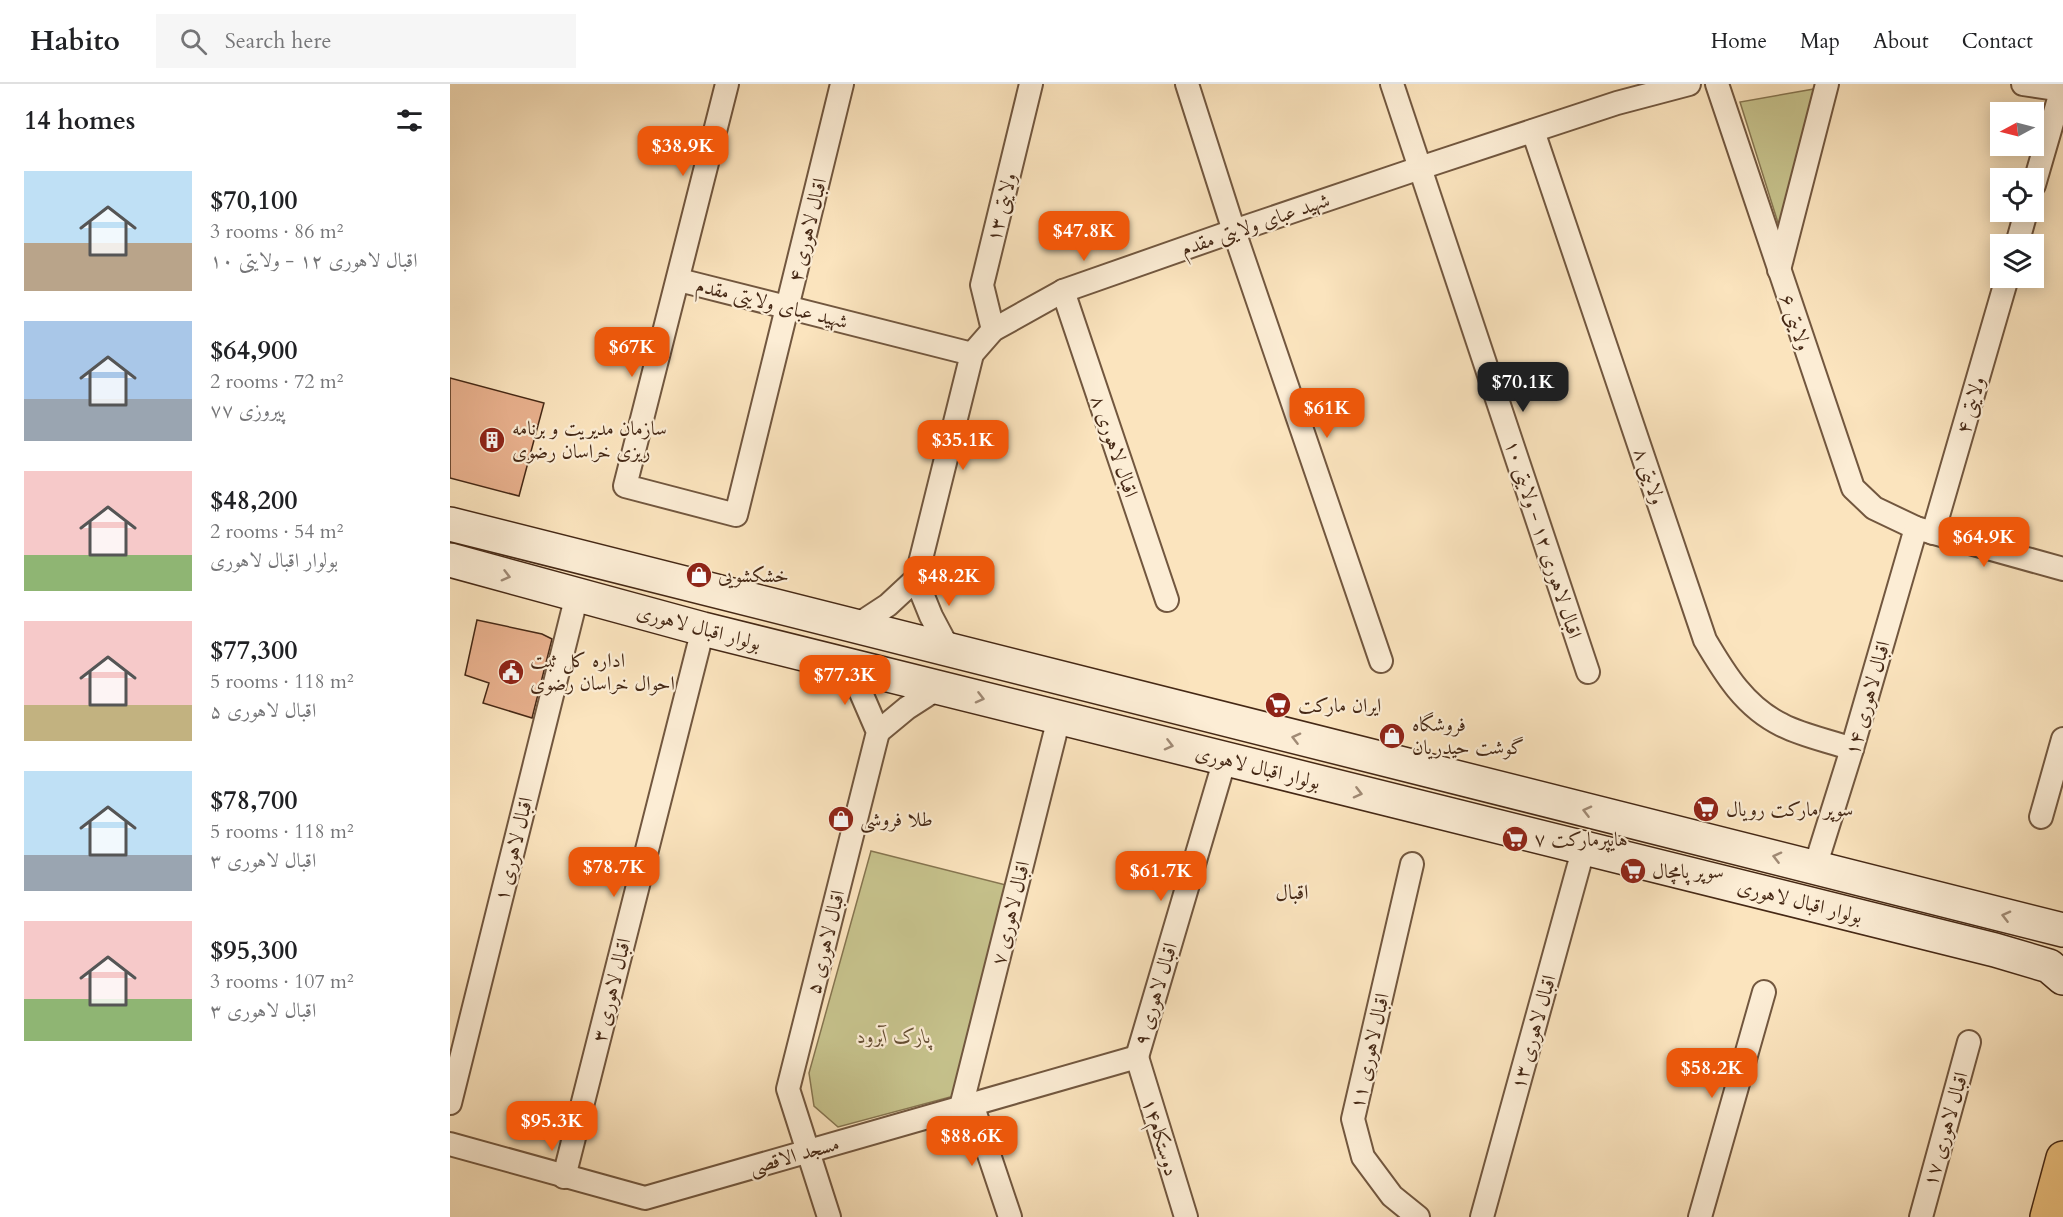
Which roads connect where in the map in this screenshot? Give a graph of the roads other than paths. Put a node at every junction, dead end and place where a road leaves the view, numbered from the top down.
1 (727, 84) edge
2 (842, 84) edge
3 (1031, 84) edge
4 (1187, 84) edge
5 (1392, 84) edge
6 (1689, 84) edge
7 (1717, 84) edge
8 (1827, 84) edge
9 (2023, 84) edge
10 (2063, 88) edge
11 (1617, 94) edge
12 (1533, 131) junction
13 (1420, 168) junction
14 (2039, 168) edge
15 (1234, 231) junction
16 (1779, 270) junction
17 (679, 280) junction
18 (2004, 288) edge
19 (1063, 291) junction
20 (788, 306) junction
21 (993, 330) junction
22 (972, 354) junction
23 (450, 524) edge
24 (1925, 531) junction
25 (450, 560) edge
26 (2063, 569) edge
27 (916, 579) junction
28 (577, 595) junction
29 (1167, 600) dead end
30 (856, 626) junction
31 (703, 629) junction
32 (949, 650) junction
33 (1381, 661) dead end
34 (849, 665) junction
35 (1588, 672) dead end
36 (938, 688) junction
37 (1059, 718) junction
38 (878, 732) junction
39 (2063, 739) edge
40 (1852, 749) junction
41 (1225, 759) junction
42 (1447, 776) junction
43 (1439, 813) junction
44 (2041, 817) dead end
45 (1584, 848) junction
46 (1412, 864) dead end
47 (1815, 867) junction
48 (2063, 930) edge
49 (2063, 978) edge
50 (1764, 992) dead end
51 (1970, 1042) dead end
52 (1137, 1057) junction
53 (450, 1103) edge
54 (967, 1105) junction
55 (450, 1144) edge
56 (807, 1151) junction
57 (2063, 1158) edge
58 (564, 1177) junction
59 (642, 1207) edge
60 (829, 1217) edge
61 (1010, 1217) edge
62 (1186, 1217) edge
63 (1418, 1217) edge
64 (1482, 1217) edge
65 (1700, 1217) edge
66 (1921, 1217) edge
67 (2047, 1217) edge

1 - 17 street
2 - 20 street, اقبال لاهوری ۴
3 - 21 street, ولایتی ۱۳
4 - 15 street
5 - 13 street, اقبال لاهوری ۱۲ - ولایتی ۱۰
6 - 11 street, شهید عبای ولایتی مقدم
7 - 16 street, ولایتی ۶
8 - 16 street
9 - 10 street
10 - 14 street
11 - 12 street, شهید عبای ولایتی مقدم
12 - 13 street, شهید عبای ولایتی مقدم
12 - 40 street, ولایتی ۸
13 - 15 street, شهید عبای ولایتی مقدم
13 - 35 street, اقبال لاهوری ۱۲ - ولایتی ۱۰
15 - 19 street, شهید عبای ولایتی مقدم
15 - 33 street
16 - 24 street, ولایتی ۶
17 - 20 street, شهید عبای ولایتی مقدم
17 - 20 street, اقبال لاهوری ۴
18 - 24 street, ولایتی ۴
19 - 21 street, شهید عبای ولایتی مقدم
19 - 29 street, اقبال لاهوری ۸
20 - 22 street, شهید عبای ولایتی مقدم
21 - 22 street, شهید عبای ولایتی مقدم
22 - 27 street
23 - 30 main road, بولوار اقبال لاهوری
24 - 26 street, ولایتی ۶
24 - 40 street, اقبال لاهوری ۱۴
25 -> 28 main road, بولوار اقبال لاهوری
27 - 30 street
27 - 32 street
28 - 31 main road, بولوار اقبال لاهوری
28 - 53 street, اقبال لاهوری ۱
30 - 32 main road, بولوار اقبال لاهوری
31 - 34 main road, بولوار اقبال لاهوری
31 - 58 street, اقبال لاهوری ۳
42 -> 32 main road, بولوار اقبال لاهوری
34 - 36 main road, بولوار اقبال لاهوری
34 - 38 street
36 -> 37 main road, بولوار اقبال لاهوری
36 - 38 street
37 -> 41 main road, بولوار اقبال لاهوری
37 - 54 street, اقبال لاهوری ۷
38 - 56 street, اقبال لاهوری ۵
39 - 44 street
40 - 47 street, اقبال لاهوری ۱۴
41 -> 43 main road, بولوار اقبال لاهوری
41 - 52 street, اقبال لاهوری ۹
42 - 43 main road
47 -> 42 main road, بولوار اقبال لاهوری
43 - 45 main road, بولوار اقبال لاهوری
45 - 49 main road, بولوار اقبال لاهوری
45 - 64 street, اقبال لاهوری ۱۳
46 - 63 street, اقبال لاهوری ۱۱
48 -> 47 main road, بولوار اقبال لاهوری
50 - 65 street
51 - 66 street, اقبال لاهوری ۱۷
52 - 54 street, مسجد الاقصی
52 - 62 street, دوستکام۱۴
54 - 56 street, مسجد الاقصی
54 - 61 street
55 - 58 street, مسجد الاقصی
56 - 59 street, مسجد الاقصی
56 - 60 street, اقبال لاهوری ۵
57 - 67 main road
58 - 59 street, مسجد الاقصی

